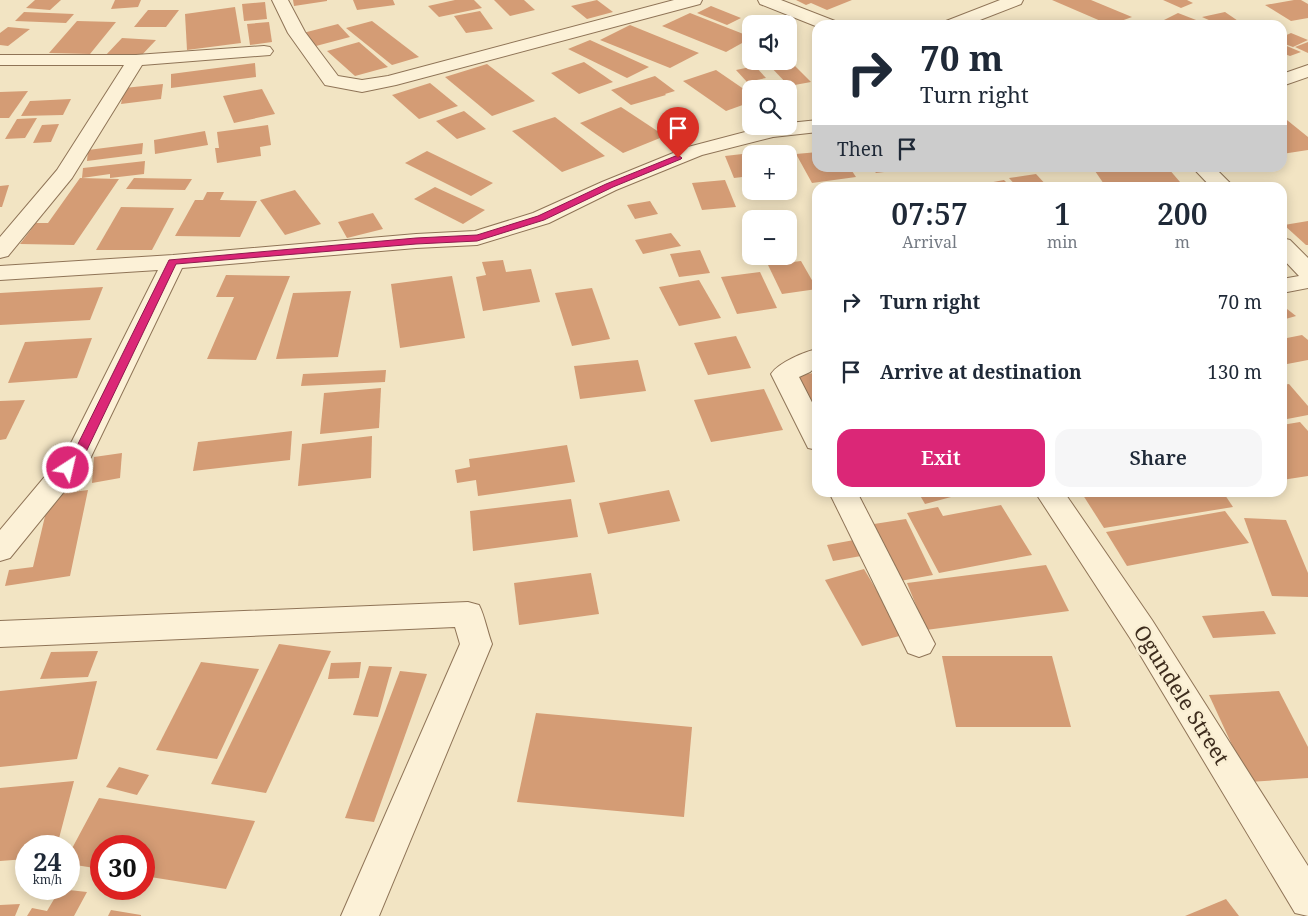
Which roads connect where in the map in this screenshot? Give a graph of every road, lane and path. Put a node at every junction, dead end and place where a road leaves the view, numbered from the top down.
1 (280, 0) edge
2 (694, 0) edge
3 (766, 0) edge
4 (1015, 0) edge
5 (816, 20) edge
6 (965, 20) edge
7 (264, 51) dead end
8 (0, 60) edge
9 (136, 60) junction
10 (1308, 71) edge
11 (1287, 79) edge
12 (812, 127) edge
13 (1207, 172) edge
14 (1218, 182) edge
15 (1287, 250) edge
16 (0, 251) edge
17 (173, 262) junction
18 (1308, 271) edge
19 (0, 273) edge
20 (1308, 281) edge
21 (1287, 285) edge
22 (812, 358) edge
23 (812, 429) edge
24 (845, 497) edge
25 (1052, 497) edge
26 (0, 550) edge
27 (0, 634) edge
28 (918, 644) dead end
29 (1308, 900) edge
30 (360, 916) edge

1 - 2 street
3 - 5 street
4 - 6 street
7 - 9 street
8 - 9 street
9 - 16 street
10 - 11 street
12 - 17 street
13 - 14 street
15 - 18 street
17 - 19 street
17 - 26 street
20 - 21 street
22 - 23 street
24 - 28 street
25 - 29 street, Ogundele Street
27 - 30 street

